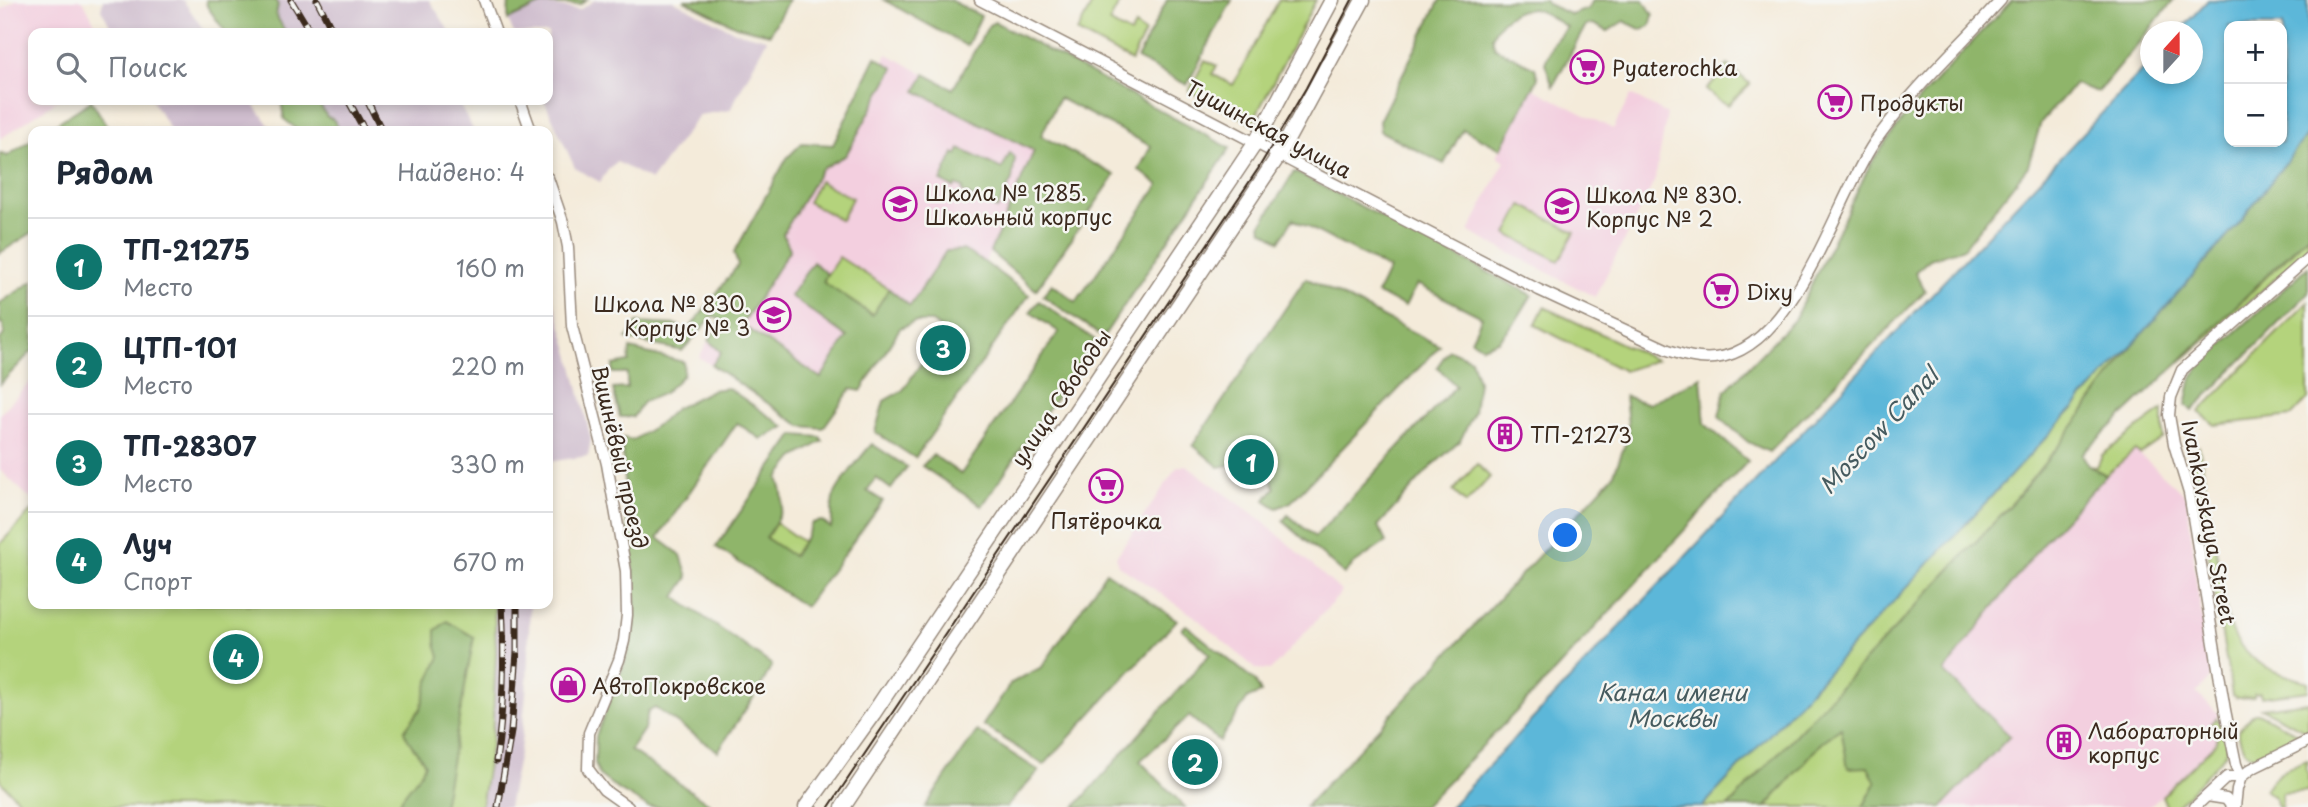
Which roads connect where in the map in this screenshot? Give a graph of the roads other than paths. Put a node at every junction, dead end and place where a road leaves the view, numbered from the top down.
1 (484, 0) edge
2 (981, 0) edge
3 (1332, 0) edge
4 (1363, 0) edge
5 (2001, 0) edge
6 (494, 28) edge
7 (522, 105) edge
8 (529, 126) edge
9 (1256, 142) junction
10 (1279, 155) junction
11 (553, 193) edge
12 (2308, 258) edge
13 (2308, 741) edge
14 (829, 774) junction
15 (2241, 777) junction
16 (2200, 803) edge
17 (628, 807) edge
18 (794, 807) edge
19 (806, 807) edge
20 (844, 807) edge
21 (2234, 807) edge

1 - 6 street
2 - 9 street, Тушинская улица
3 - 9 main road, улица Свободы
4 - 10 main road
5 - 10 street, Тушинская улица
7 - 8 street
9 - 10 street, Тушинская улица
9 - 14 main road, улица Свободы
10 - 20 main road
11 - 17 street, Вишнёвый проезд
12 - 15 street, Ivankovskaya Street
13 - 15 street
14 - 18 main road
14 - 19 main road, улица Свободы
15 - 16 street
15 - 21 street, Ivankovskaya Street
16 - 21 street

